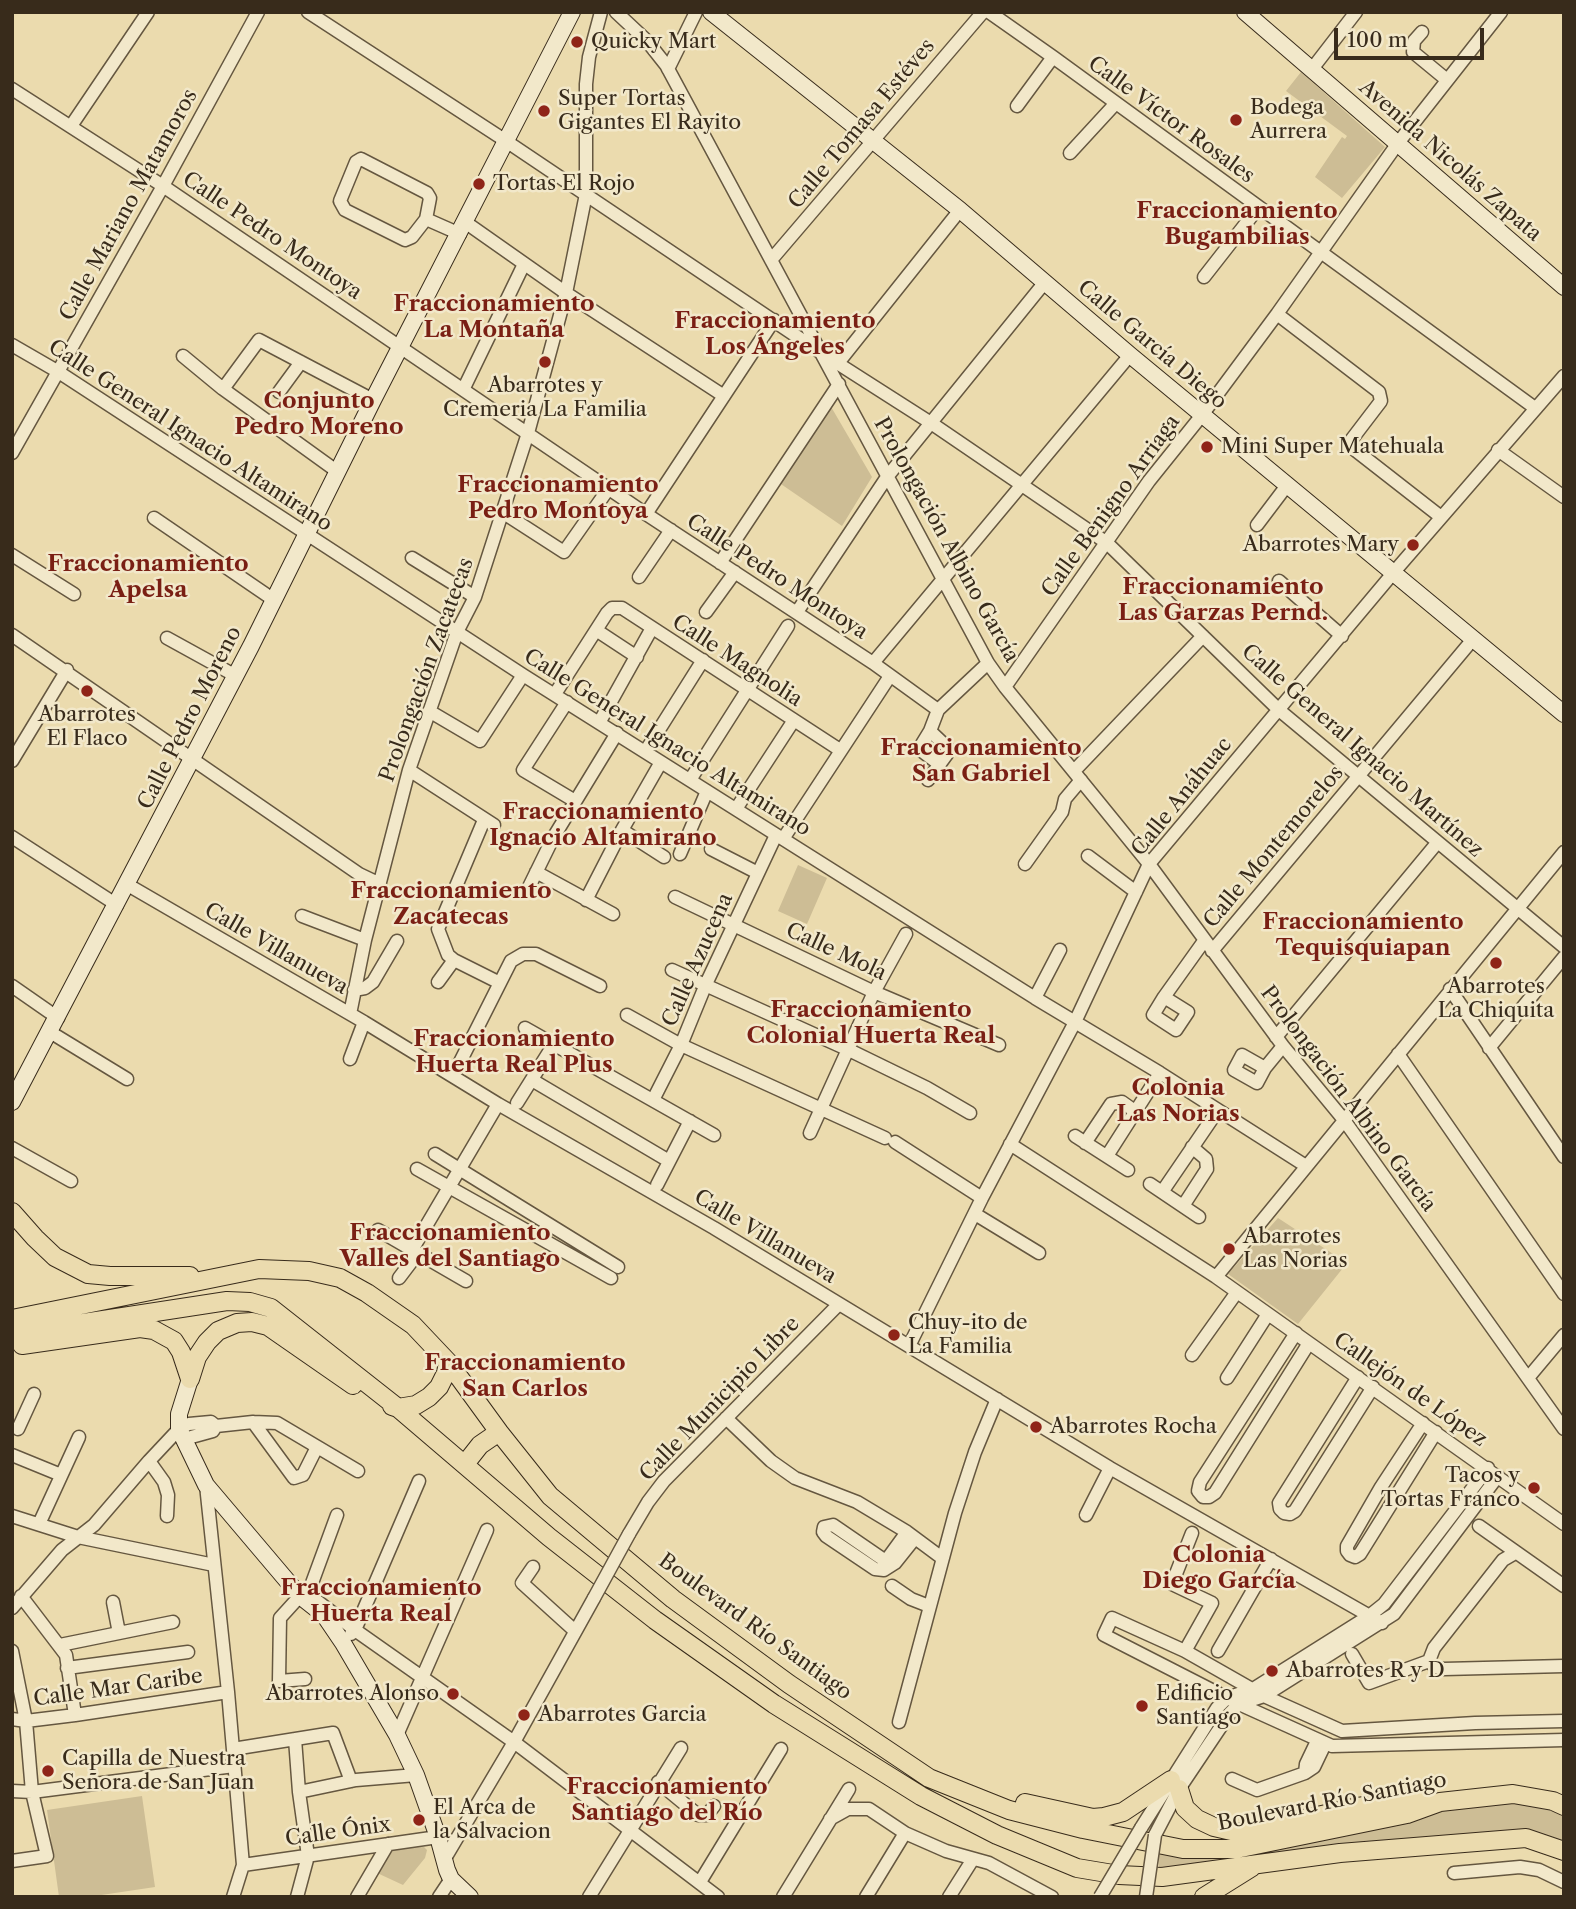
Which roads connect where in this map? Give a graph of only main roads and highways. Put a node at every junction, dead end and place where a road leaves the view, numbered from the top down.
1 (12, 1212) edge
2 (211, 1277) junction
3 (12, 1319) edge
4 (12, 1334) edge
5 (12, 1342) edge
6 (448, 1362) junction
7 (398, 1408) junction
8 (499, 1432) junction
9 (465, 1464) junction
10 (962, 1791) junction
11 (1440, 1802) junction
12 (1564, 1806) edge
13 (1564, 1851) edge
14 (1257, 1864) junction
15 (1204, 1897) edge

1 - 2 main road
2 - 3 main road, Boulevard Río Santiago
2 - 6 main road, Boulevard Río Santiago
4 - 7 main road
5 - 7 main road
6 - 7 main road
6 - 8 main road, Boulevard Río Santiago
7 - 9 main road
8 - 9 main road
8 - 10 main road, Boulevard Río Santiago
9 - 14 main road
10 - 11 main road, Boulevard Río Santiago
10 - 11 main road
11 - 12 main road, Boulevard Río Santiago
13 - 14 main road
14 - 15 main road

